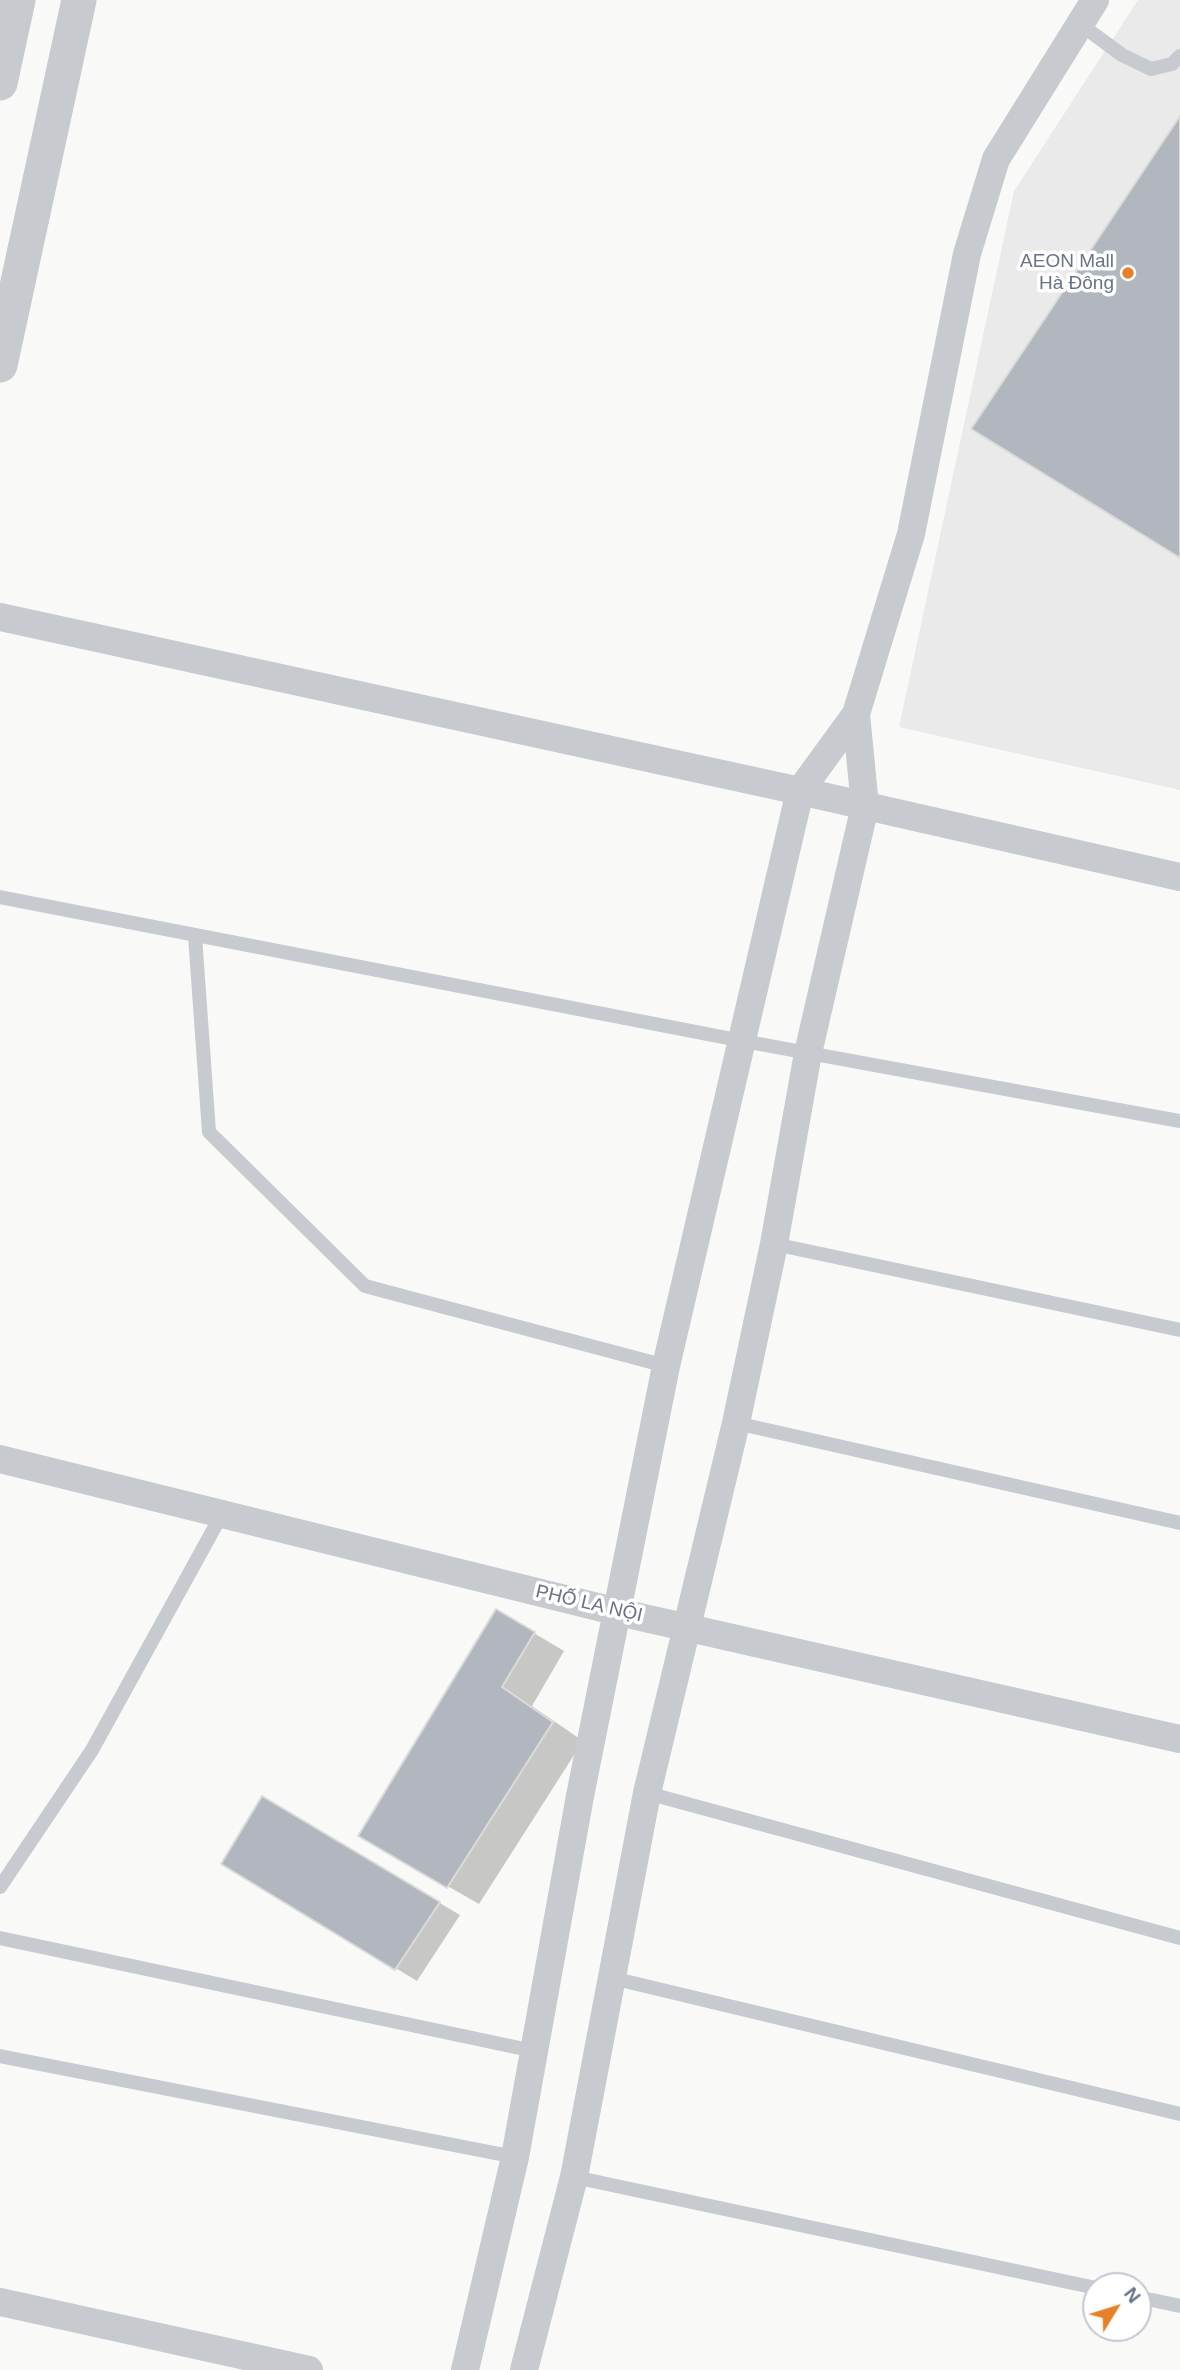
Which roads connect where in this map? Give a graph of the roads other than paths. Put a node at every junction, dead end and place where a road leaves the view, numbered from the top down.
1 (18, 0) edge
2 (79, 0) edge
3 (1095, 0) edge
4 (1080, 24) junction
5 (1180, 57) edge
6 (0, 83) edge
7 (0, 365) edge
8 (0, 617) edge
9 (856, 714) junction
10 (800, 791) junction
11 (865, 806) junction
12 (1180, 877) edge
13 (0, 897) edge
14 (195, 936) junction
15 (743, 1041) junction
16 (808, 1053) junction
17 (1180, 1121) edge
18 (774, 1244) junction
19 (1180, 1330) edge
20 (666, 1366) junction
21 (736, 1423) junction
22 (0, 1459) edge
23 (222, 1514) junction
24 (1180, 1523) edge
25 (618, 1612) junction
26 (687, 1626) junction
27 (1180, 1739) edge
28 (647, 1793) junction
29 (0, 1887) edge
30 (0, 1938) edge
31 (1180, 1938) edge
32 (612, 1978) junction
33 (534, 2051) junction
34 (0, 2056) edge
35 (1180, 2114) edge
36 (515, 2157) junction
37 (574, 2177) junction
38 (1082, 2285) edge
39 (1152, 2300) edge
40 (0, 2302) edge
41 (1180, 2306) edge
42 (309, 2370) edge
43 (465, 2370) edge
44 (524, 2370) edge

1 - 6 street
2 - 7 street
3 - 4 street
4 - 5 lane
4 - 9 street
8 - 10 street
9 - 10 street
9 - 11 street
10 - 11 street
10 - 15 street
11 - 12 street
11 - 16 street
13 - 14 lane
14 - 15 lane
14 - 20 lane
15 - 16 lane
15 - 20 street
16 - 17 lane
16 - 18 street
18 - 19 lane
18 - 21 street
20 - 25 street
21 - 24 lane
21 - 26 street
22 - 23 street, PHỐ LA NỘI
23 - 25 street, PHỐ LA NỘI
23 - 29 lane
25 - 26 street, PHỐ LA NỘI
25 - 33 street
26 - 27 street, PHỐ LA NỘI
26 - 28 street
28 - 31 lane
28 - 32 street
30 - 33 lane
32 - 35 lane
32 - 37 street
33 - 36 street
34 - 36 lane
36 - 43 street
37 - 38 lane
37 - 44 street
39 - 41 lane
40 - 42 street

